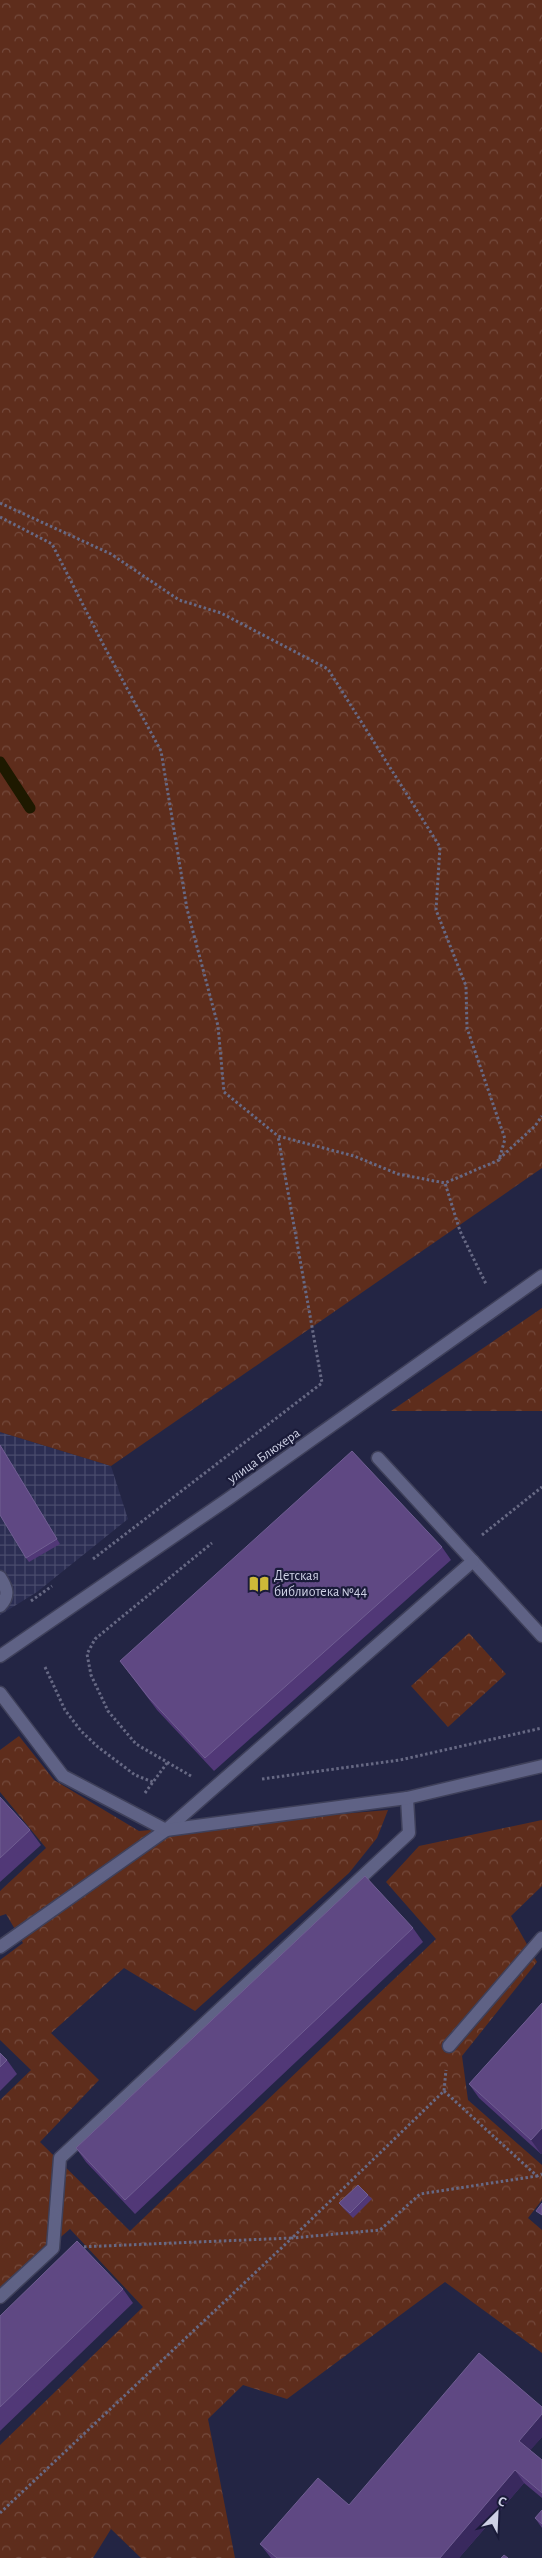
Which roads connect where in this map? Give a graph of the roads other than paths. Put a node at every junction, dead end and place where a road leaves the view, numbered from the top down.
1 (542, 1276) edge
2 (378, 1458) dead end
3 (473, 1561) junction
4 (0, 1577) edge
5 (0, 1606) edge
6 (542, 1636) edge
7 (0, 1656) edge
8 (0, 1693) edge
9 (542, 1766) edge
10 (407, 1798) junction
11 (166, 1830) junction
12 (542, 1938) edge
13 (0, 1947) edge
14 (449, 2046) road end
15 (0, 2297) edge

1 - 7 street, улица Блюхера
2 - 3 street
3 - 6 street
3 - 11 street
4 - 5 street
8 - 11 street
9 - 10 street
10 - 11 street
10 - 15 street
11 - 13 street
12 - 14 street

